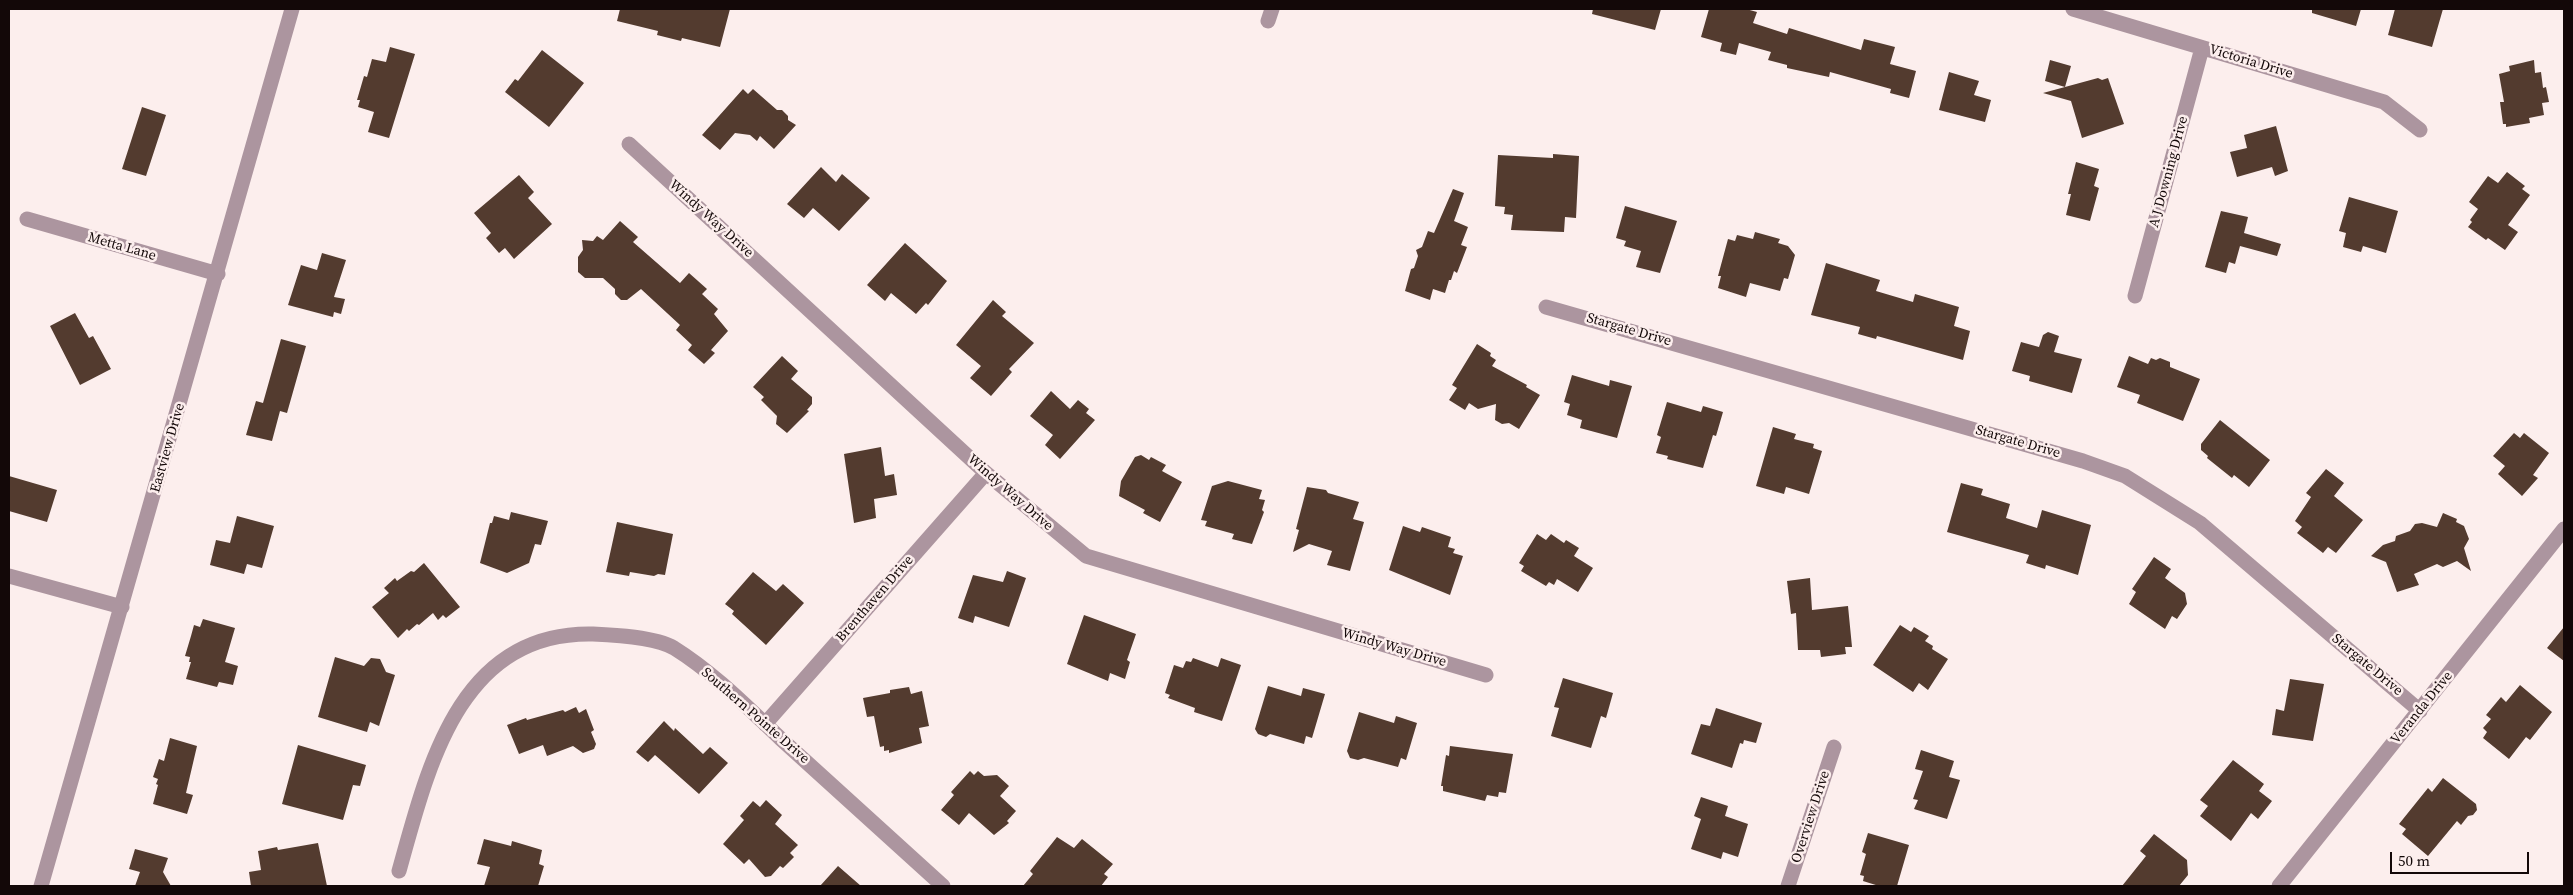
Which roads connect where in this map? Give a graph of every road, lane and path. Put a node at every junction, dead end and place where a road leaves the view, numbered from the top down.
1 (292, 9) edge
2 (2073, 9) edge
3 (2202, 48) junction
4 (2420, 130) dead end
5 (630, 144) dead end
6 (27, 219) dead end
7 (218, 274) junction
8 (2135, 296) dead end
9 (1546, 307) dead end
10 (986, 474) junction
11 (2564, 529) edge
12 (9, 576) edge
13 (122, 606) junction
14 (1486, 675) dead end
15 (2420, 711) junction
16 (765, 724) junction
17 (1834, 747) dead end
18 (399, 871) dead end
19 (41, 886) edge
20 (944, 886) edge
21 (1788, 886) edge
22 (2279, 886) edge

1 - 7 street, Eastview Drive
2 - 3 street, Victoria Drive
3 - 4 street, Victoria Drive
3 - 8 street, A J Downing Drive
5 - 10 street, Windy Way Drive
6 - 7 street, Metta Lane
7 - 13 street, Eastview Drive
9 - 15 street, Stargate Drive
10 - 14 street, Windy Way Drive
10 - 16 street, Brenthaven Drive
11 - 15 street, Veranda Drive
12 - 13 street
13 - 19 street, Eastview Drive
15 - 22 street, Veranda Drive
16 - 18 street, Southern Pointe Drive
16 - 20 street, Southern Pointe Drive
17 - 21 street, Overview Drive

